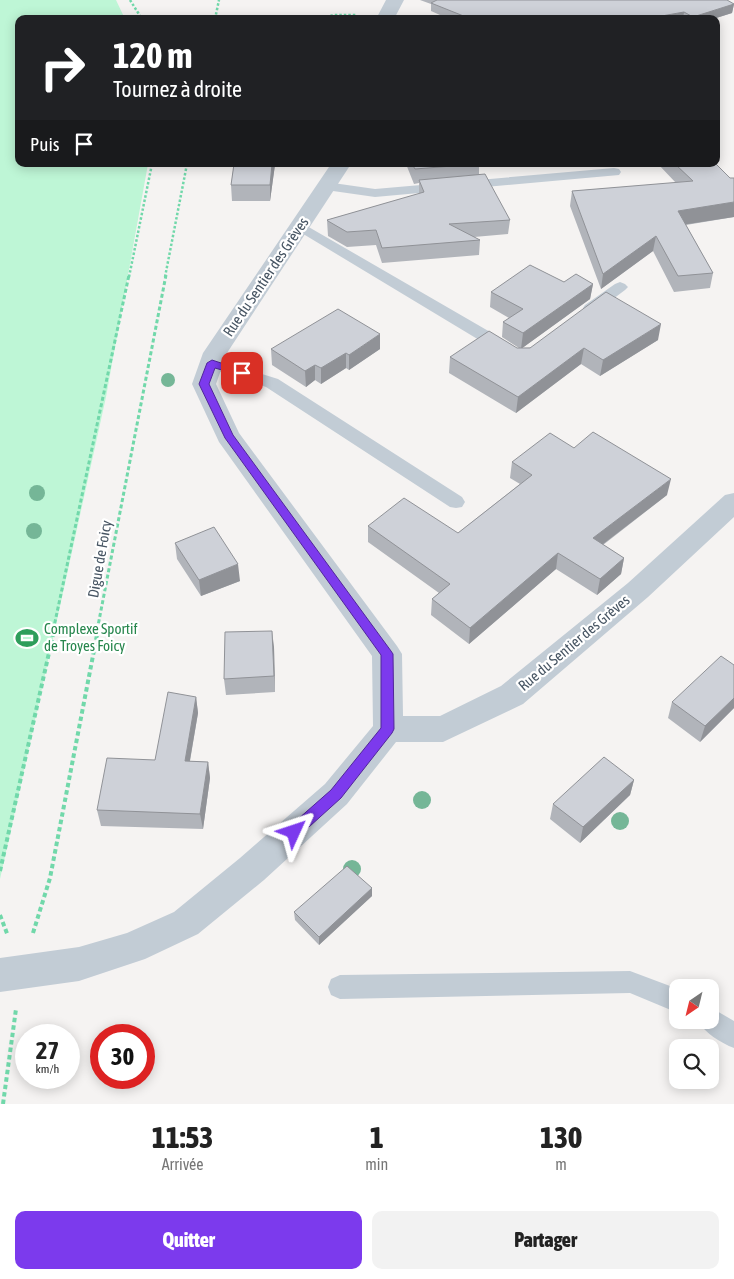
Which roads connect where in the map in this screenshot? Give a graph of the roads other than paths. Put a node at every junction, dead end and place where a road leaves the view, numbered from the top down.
1 (339, 167) edge
2 (614, 172) dead end
3 (326, 186) junction
4 (300, 226) junction
5 (620, 287) dead end
6 (582, 315) edge
7 (522, 358) edge
8 (212, 363) junction
9 (456, 502) dead end
10 (734, 502) edge
11 (388, 729) junction
12 (10, 974) edge
13 (340, 987) dead end
14 (669, 997) edge
15 (719, 1025) edge
16 (734, 1036) edge

1 - 3 street, Rue du Sentier des Grèves
2 - 3 lane
3 - 4 street, Rue du Sentier des Grèves
4 - 7 lane
4 - 8 street, Rue du Sentier des Grèves
5 - 6 lane
8 - 9 lane
8 - 11 street, Rue du Sentier des Grèves
10 - 11 street, Rue du Sentier des Grèves
11 - 12 street
13 - 14 lane
15 - 16 lane

